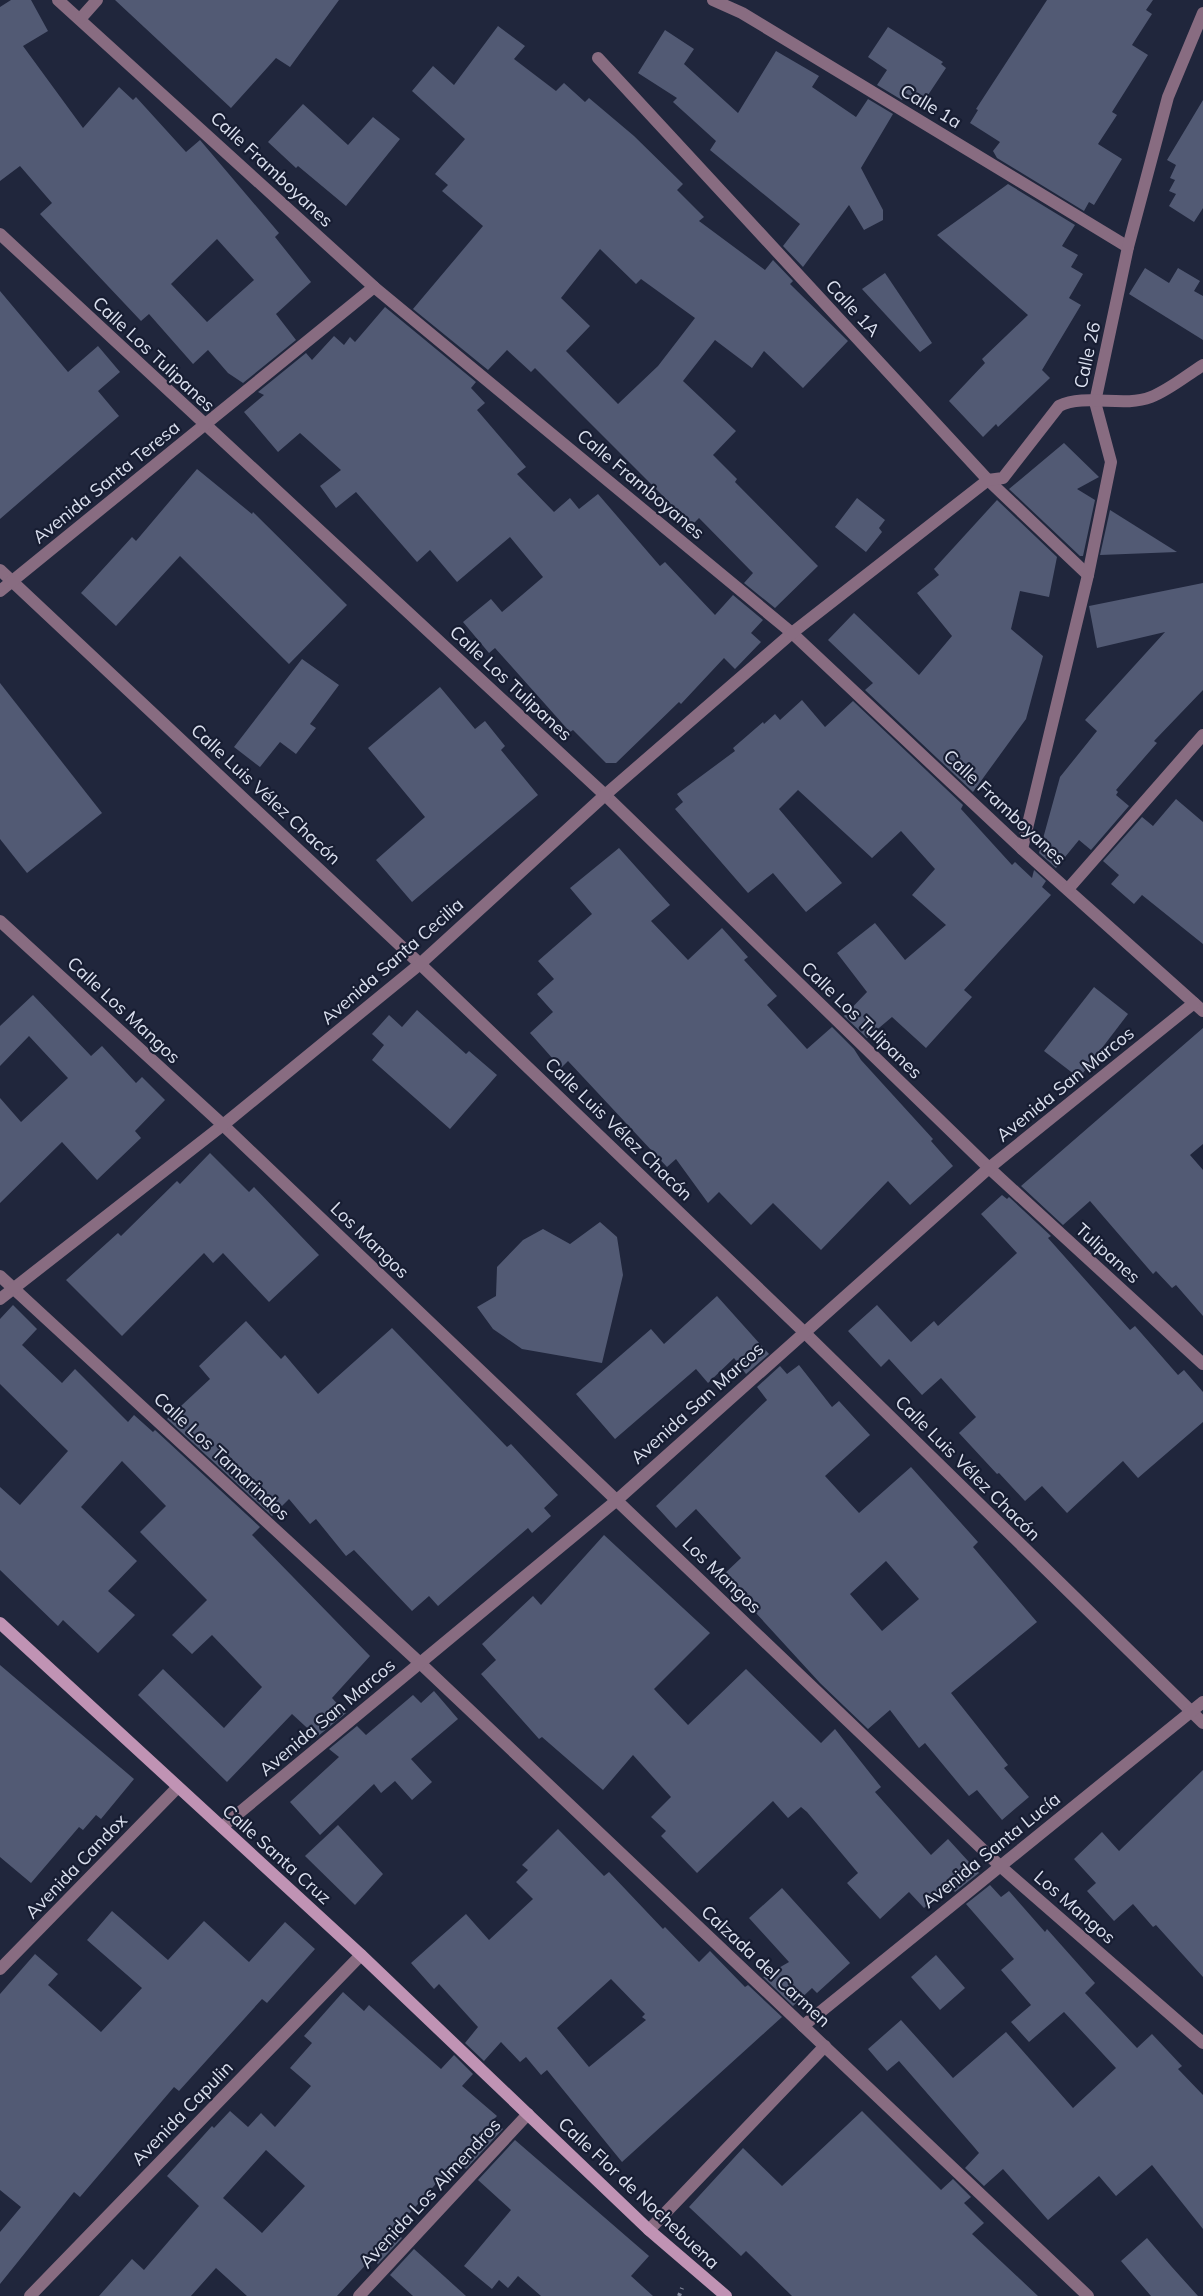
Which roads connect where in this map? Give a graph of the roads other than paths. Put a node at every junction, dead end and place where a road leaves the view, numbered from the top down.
1 (58, 0) edge
2 (97, 0) edge
3 (713, 0) edge
4 (1203, 13) edge
5 (81, 18) junction
6 (597, 58) dead end
7 (0, 234) edge
8 (1128, 247) junction
9 (374, 287) junction
10 (1203, 365) edge
11 (1095, 402) junction
12 (204, 425) junction
13 (988, 480) junction
14 (0, 570) edge
15 (1088, 575) junction
16 (11, 581) junction
17 (0, 591) edge
18 (792, 633) junction
19 (1203, 735) edge
20 (605, 795) junction
21 (1022, 849) junction
22 (1068, 889) junction
23 (0, 921) edge
24 (420, 964) junction
25 (1199, 1007) edge
26 (223, 1125) junction
27 (989, 1168) junction
28 (0, 1276) edge
29 (14, 1288) junction
30 (0, 1299) edge
31 (804, 1332) junction
32 (1203, 1364) edge
33 (617, 1500) junction
34 (0, 1623) edge
35 (420, 1663) junction
36 (1203, 1702) edge
37 (1190, 1712) junction
38 (1203, 1724) edge
39 (177, 1788) junction
40 (222, 1827) junction
41 (1000, 1866) junction
42 (361, 1955) junction
43 (0, 1969) edge
44 (803, 2026) junction
45 (1203, 2043) edge
46 (825, 2046) junction
47 (528, 2114) junction
48 (649, 2230) junction
49 (30, 2296) edge
50 (359, 2296) edge
51 (726, 2296) edge
52 (1088, 2296) edge

1 - 5 street, Calle Framboyanes
2 - 5 street
3 - 8 street, Calle 1a
4 - 8 street, Calle 26
5 - 9 street, Calle Framboyanes
6 - 13 street, Calle 1A
7 - 12 street, Calle Los Tulipanes
8 - 11 street, Calle 26
9 - 12 street, Avenida Santa Teresa
9 - 18 street, Calle Framboyanes
10 - 11 street, Avenida Santa Cecilia
11 - 13 street, Avenida Santa Cecilia
11 - 15 street, Calle 26
12 - 16 street, Avenida Santa Teresa
12 - 20 street, Calle Los Tulipanes
13 - 15 street, Calle 1A
13 - 18 street, Avenida Santa Cecilia
14 - 16 street, Calle Luis Vélez Chacón
15 - 21 street, Calle 26
16 - 17 street, Avenida Santa Teresa
16 - 24 street, Calle Luis Vélez Chacón
18 - 20 street, Avenida Santa Cecilia
18 - 21 street, Calle Framboyanes
19 - 22 street
20 - 24 street, Avenida Santa Cecilia
20 - 27 street, Calle Los Tulipanes
21 - 22 street, Calle Framboyanes
22 - 25 street, Calle Framboyanes
23 - 26 street, Calle Los Mangos
24 - 26 street, Avenida Santa Cecilia
24 - 31 street, Calle Luis Vélez Chacón
25 - 27 street, Avenida San Marcos
26 - 29 street, Avenida Santa Cecilia
26 - 33 street, Los Mangos
27 - 31 street, Avenida San Marcos
27 - 32 street, Tulipanes
28 - 29 street, Calle Los Tamarindos
29 - 30 street, Avenida Santa Cecilia
29 - 35 street, Calle Los Tamarindos
31 - 33 street, Avenida San Marcos
31 - 37 street, Calle Luis Vélez Chacón
33 - 35 street, Avenida San Marcos
33 - 41 street, Los Mangos
34 - 39 street, Calle Santa Cruz
35 - 40 street, Avenida San Marcos
35 - 44 street, Calzada del Carmen
36 - 37 street, Avenida Santa Lucía
37 - 38 street, Calle Luis Vélez Chacón
37 - 41 street, Avenida Santa Lucía
39 - 40 street, Calle Santa Cruz
39 - 43 street, Avenida Candox
40 - 42 street, Calle Santa Cruz
41 - 44 street, Avenida Santa Lucía
41 - 45 street, Los Mangos
42 - 47 street, Calle Santa Cruz
42 - 49 street, Avenida Capulin
44 - 46 street, Calzada del Carmen
46 - 48 street
46 - 52 street, Calzada del Carmen
47 - 48 street, Calle Flor de Nochebuena
47 - 50 street, Avenida Los Almendros
48 - 51 street, Calle Flor de Nochebuena

